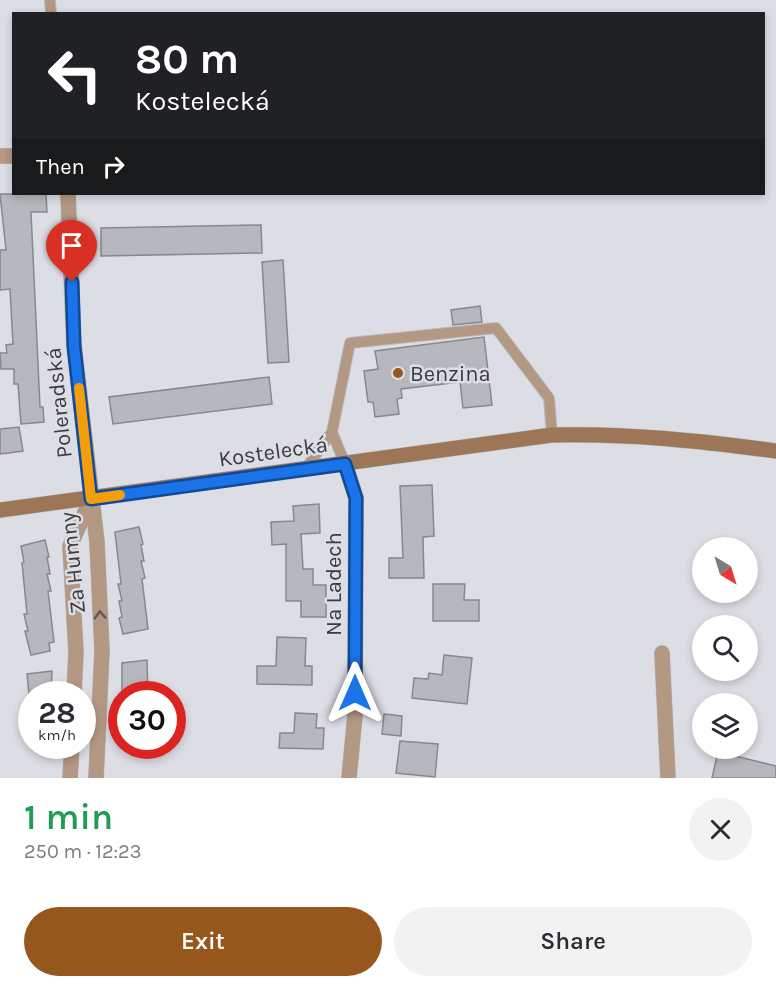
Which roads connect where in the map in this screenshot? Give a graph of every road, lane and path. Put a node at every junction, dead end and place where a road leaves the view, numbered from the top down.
1 (68, 195) edge
2 (332, 432) junction
3 (552, 435) junction
4 (776, 452) edge
5 (345, 464) junction
6 (304, 471) junction
7 (91, 499) junction
8 (0, 510) edge
9 (102, 651) junction
10 (76, 652) junction
11 (662, 653) dead end
12 (75, 681) edge
13 (71, 771) edge
14 (97, 773) edge
15 (349, 778) edge
16 (668, 778) edge

1 - 7 street, Poleradská
2 - 3 lane
2 - 5 lane
2 - 6 lane
3 - 4 main road, Kostelecká
3 - 5 main road, Kostelecká
5 - 6 main road, Kostelecká
5 - 15 street, Na Ladech
6 - 7 main road, Kostelecká
7 - 8 main road, Kostelecká
9 -> 7 street, Za Humny
7 - 10 street, Za Humny
9 - 10 street
9 - 14 street, Za Humny
10 - 12 street, Za Humny
11 - 16 street
13 - 14 street

